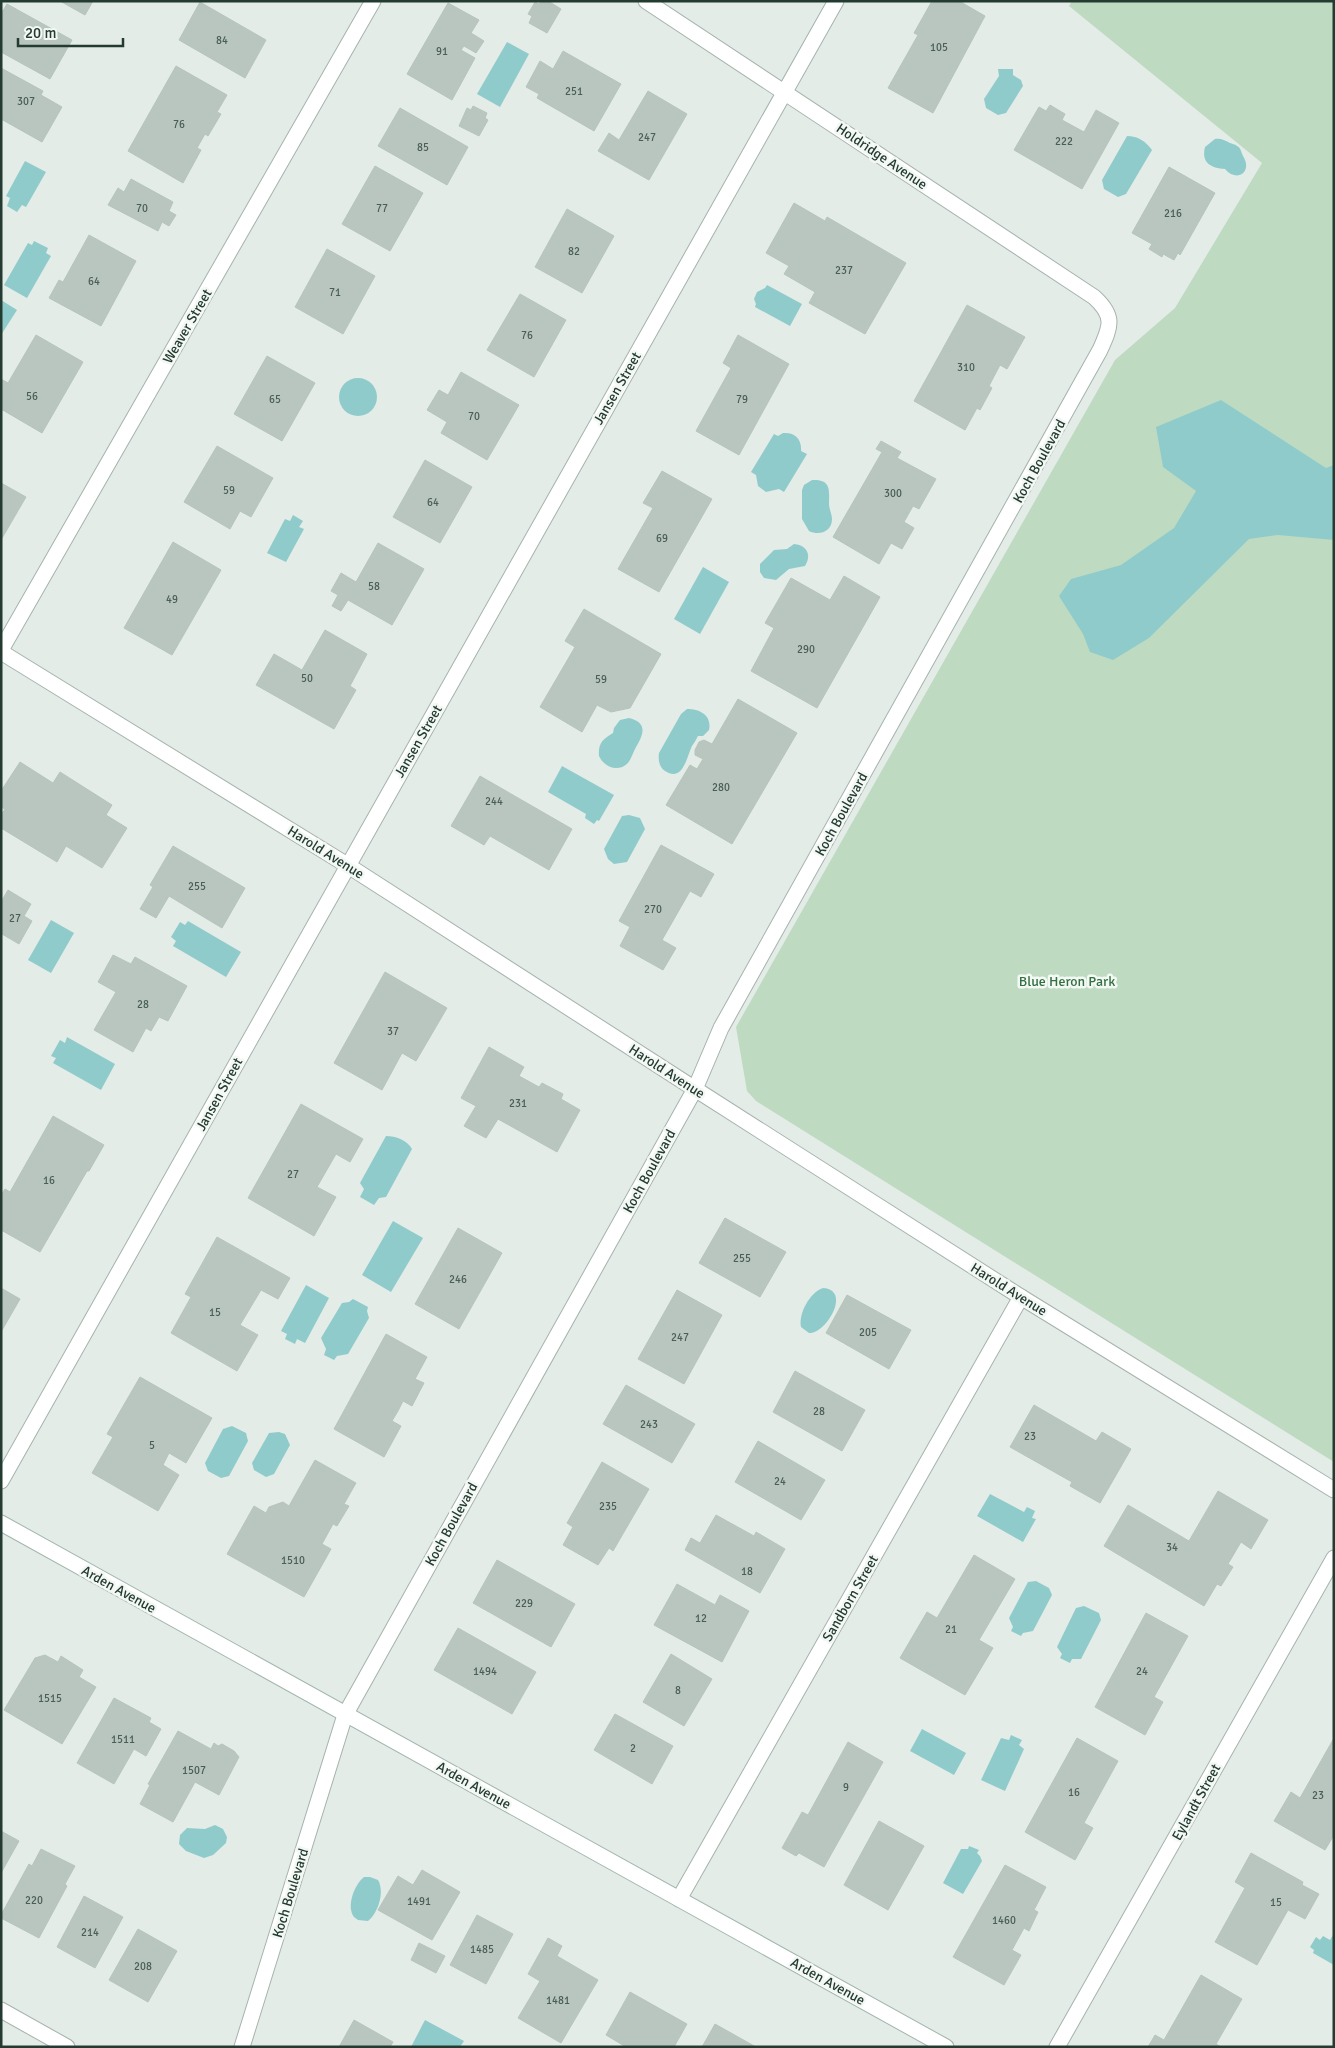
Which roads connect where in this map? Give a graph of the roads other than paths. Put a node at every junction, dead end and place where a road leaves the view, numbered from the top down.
1 (373, 1) edge
2 (646, 1) edge
3 (836, 1) edge
4 (785, 92) junction
5 (1110, 318) joint
6 (1, 651) edge
7 (347, 865) junction
8 (695, 1089) junction
9 (1022, 1297) junction
10 (1, 1481) edge
11 (1334, 1490) edge
12 (1, 1524) edge
13 (1334, 1558) edge
14 (345, 1714) junction
15 (679, 1898) junction
16 (1, 2010) edge
17 (67, 2047) edge
18 (242, 2047) edge
19 (946, 2047) edge
20 (1057, 2047) edge

1 - 6 street, Weaver Street
2 - 4 street, Holdridge Avenue
3 - 4 street, Jansen Street
4 - 5 street, Holdridge Avenue
4 - 7 street, Jansen Street
5 - 8 street, Koch Boulevard
6 - 7 street, Harold Avenue
7 - 8 street, Harold Avenue
7 - 10 street, Jansen Street
8 - 9 street, Harold Avenue
8 - 14 street, Koch Boulevard
9 - 11 street, Harold Avenue
9 - 15 street, Sandborn Street
12 - 14 street, Arden Avenue
13 - 20 street, Eylandt Street
14 - 15 street, Arden Avenue
14 - 18 street, Koch Boulevard
15 - 19 street, Arden Avenue
16 - 17 street

